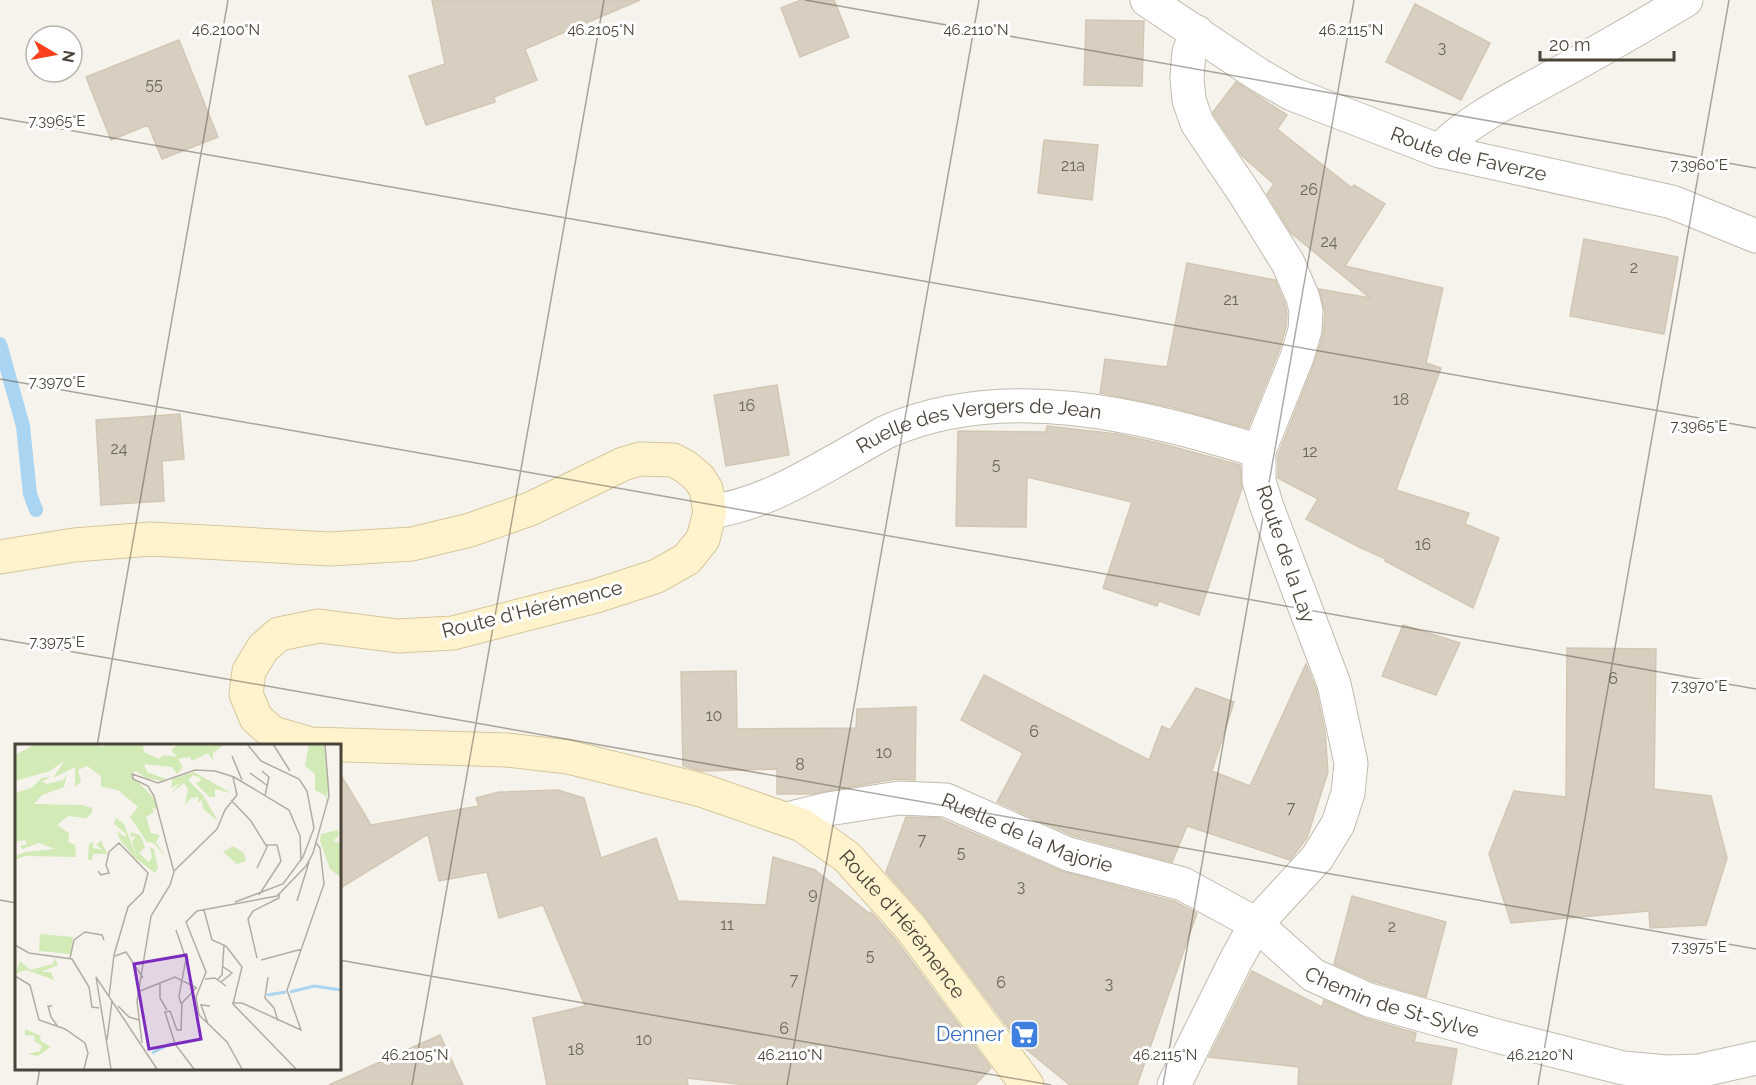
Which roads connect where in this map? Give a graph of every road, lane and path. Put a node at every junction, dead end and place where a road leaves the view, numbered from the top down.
1 (1147, 0) edge
2 (1686, 0) edge
3 (1197, 32) junction
4 (1440, 152) junction
5 (1756, 236) edge
6 (1259, 451) junction
7 (710, 512) junction
8 (0, 558) edge
9 (311, 744) edge
10 (340, 745) edge
11 (787, 819) junction
12 (1256, 924) junction
13 (1756, 1058) edge
14 (1027, 1085) edge
15 (1174, 1085) edge

1 - 3 street
2 - 4 street
3 - 4 street, Route de Faverze
3 - 6 street, Route de la Lay
4 - 5 street, Route de Faverze
6 - 7 street, Ruelle des Vergers de Jean
6 - 12 street, Route de la Lay
7 - 8 street
7 - 9 street, Route d'Hérémence
10 - 11 street, Route d'Hérémence
11 - 12 street, Ruelle de la Majorie
11 - 14 street, Route d'Hérémence
12 - 13 street, Chemin de St-Sylve
12 - 15 street, Route de la Lay

